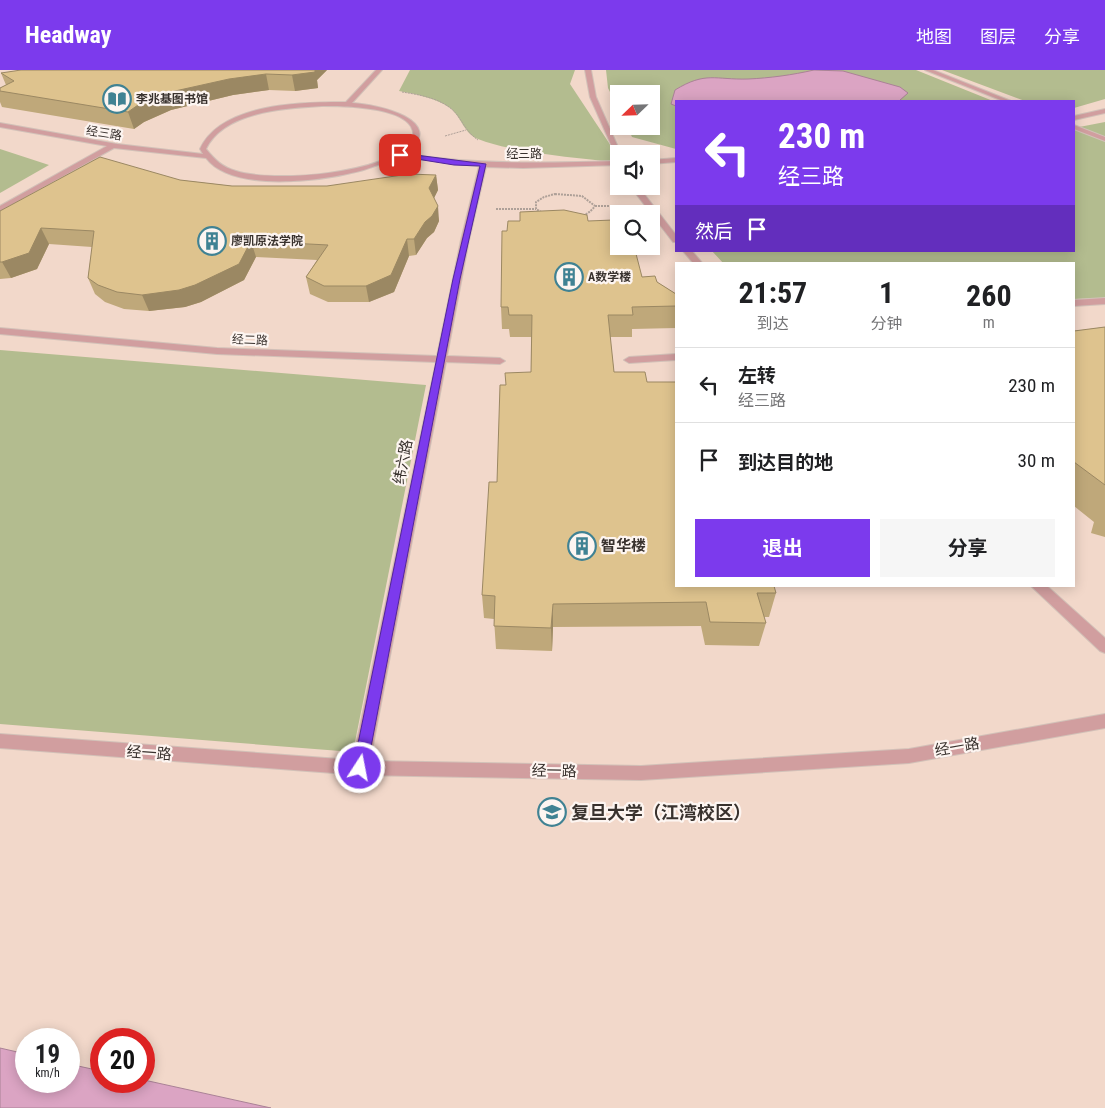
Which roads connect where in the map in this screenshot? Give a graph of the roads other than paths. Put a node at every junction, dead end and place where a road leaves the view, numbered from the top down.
1 (379, 70) edge
2 (588, 70) edge
3 (928, 70) edge
4 (1005, 100) edge
5 (348, 104) junction
6 (1105, 111) edge
7 (1075, 118) edge
8 (0, 126) edge
9 (1075, 127) edge
10 (1105, 139) edge
11 (614, 145) edge
12 (112, 146) junction
13 (400, 155) junction
14 (205, 156) junction
15 (675, 160) edge
16 (660, 161) edge
17 (610, 163) edge
18 (483, 164) junction
19 (641, 195) edge
20 (0, 209) edge
21 (675, 239) edge
22 (688, 252) edge
23 (697, 262) edge
24 (1105, 302) edge
25 (1075, 303) edge
26 (0, 332) edge
27 (675, 356) edge
28 (441, 358) junction
29 (629, 360) dead end
30 (500, 361) dead end
31 (1039, 587) edge
32 (1105, 647) edge
33 (1105, 721) edge
34 (0, 740) edge
35 (360, 768) junction

1 - 5 lane
2 - 11 lane
3 - 4 lane
5 - 13 lane
5 - 14 lane
6 - 7 lane
8 - 12 lane, 经三路
9 - 10 lane
12 - 14 lane, 经三路
12 - 20 lane
13 - 14 lane
13 - 18 lane, 经三路
15 - 16 lane
17 - 18 lane, 经三路
18 - 28 lane, 纬六路
19 - 21 lane
22 - 23 lane
24 - 25 lane
26 - 28 lane, 经二路
27 - 29 lane
28 - 30 lane, 经二路
28 - 35 lane, 纬六路
31 - 32 lane
33 - 35 lane, 经一路
34 - 35 lane, 经一路

